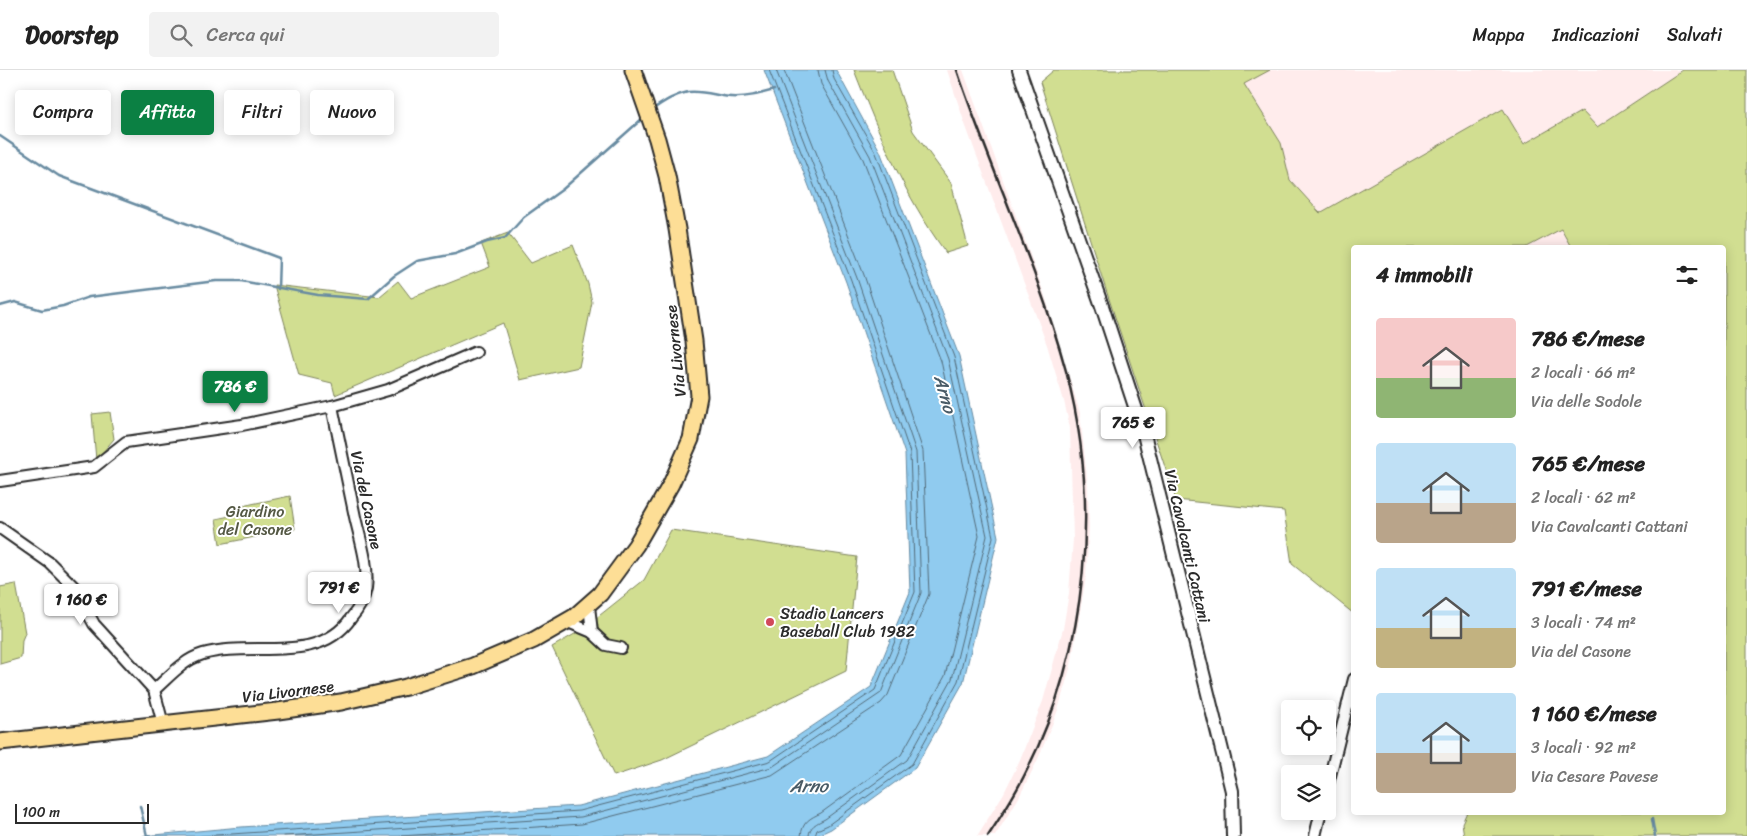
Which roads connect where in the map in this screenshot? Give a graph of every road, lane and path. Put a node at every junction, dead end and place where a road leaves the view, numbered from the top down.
1 (632, 70) edge
2 (1019, 70) edge
3 (476, 352) dead end
4 (332, 406) junction
5 (0, 481) edge
6 (0, 528) edge
7 (589, 606) junction
8 (568, 622) junction
9 (592, 632) junction
10 (621, 648) dead end
11 (154, 690) junction
12 (1351, 692) edge
13 (163, 724) junction
14 (0, 742) edge
15 (1333, 765) edge
16 (1319, 820) edge
17 (1233, 836) edge
18 (1315, 836) edge

1 - 7 main road, Via Livornese
2 - 17 street, Via Cavalcanti Cattani
3 - 4 street
4 - 5 street
4 - 11 street, Via del Casone
6 - 11 street
7 - 8 main road, Via Livornese
7 - 9 street
8 - 9 street
8 - 13 main road, Via Livornese
9 - 10 street
11 - 13 street
12 - 15 street
13 - 14 main road, Via Livornese
16 - 18 street

